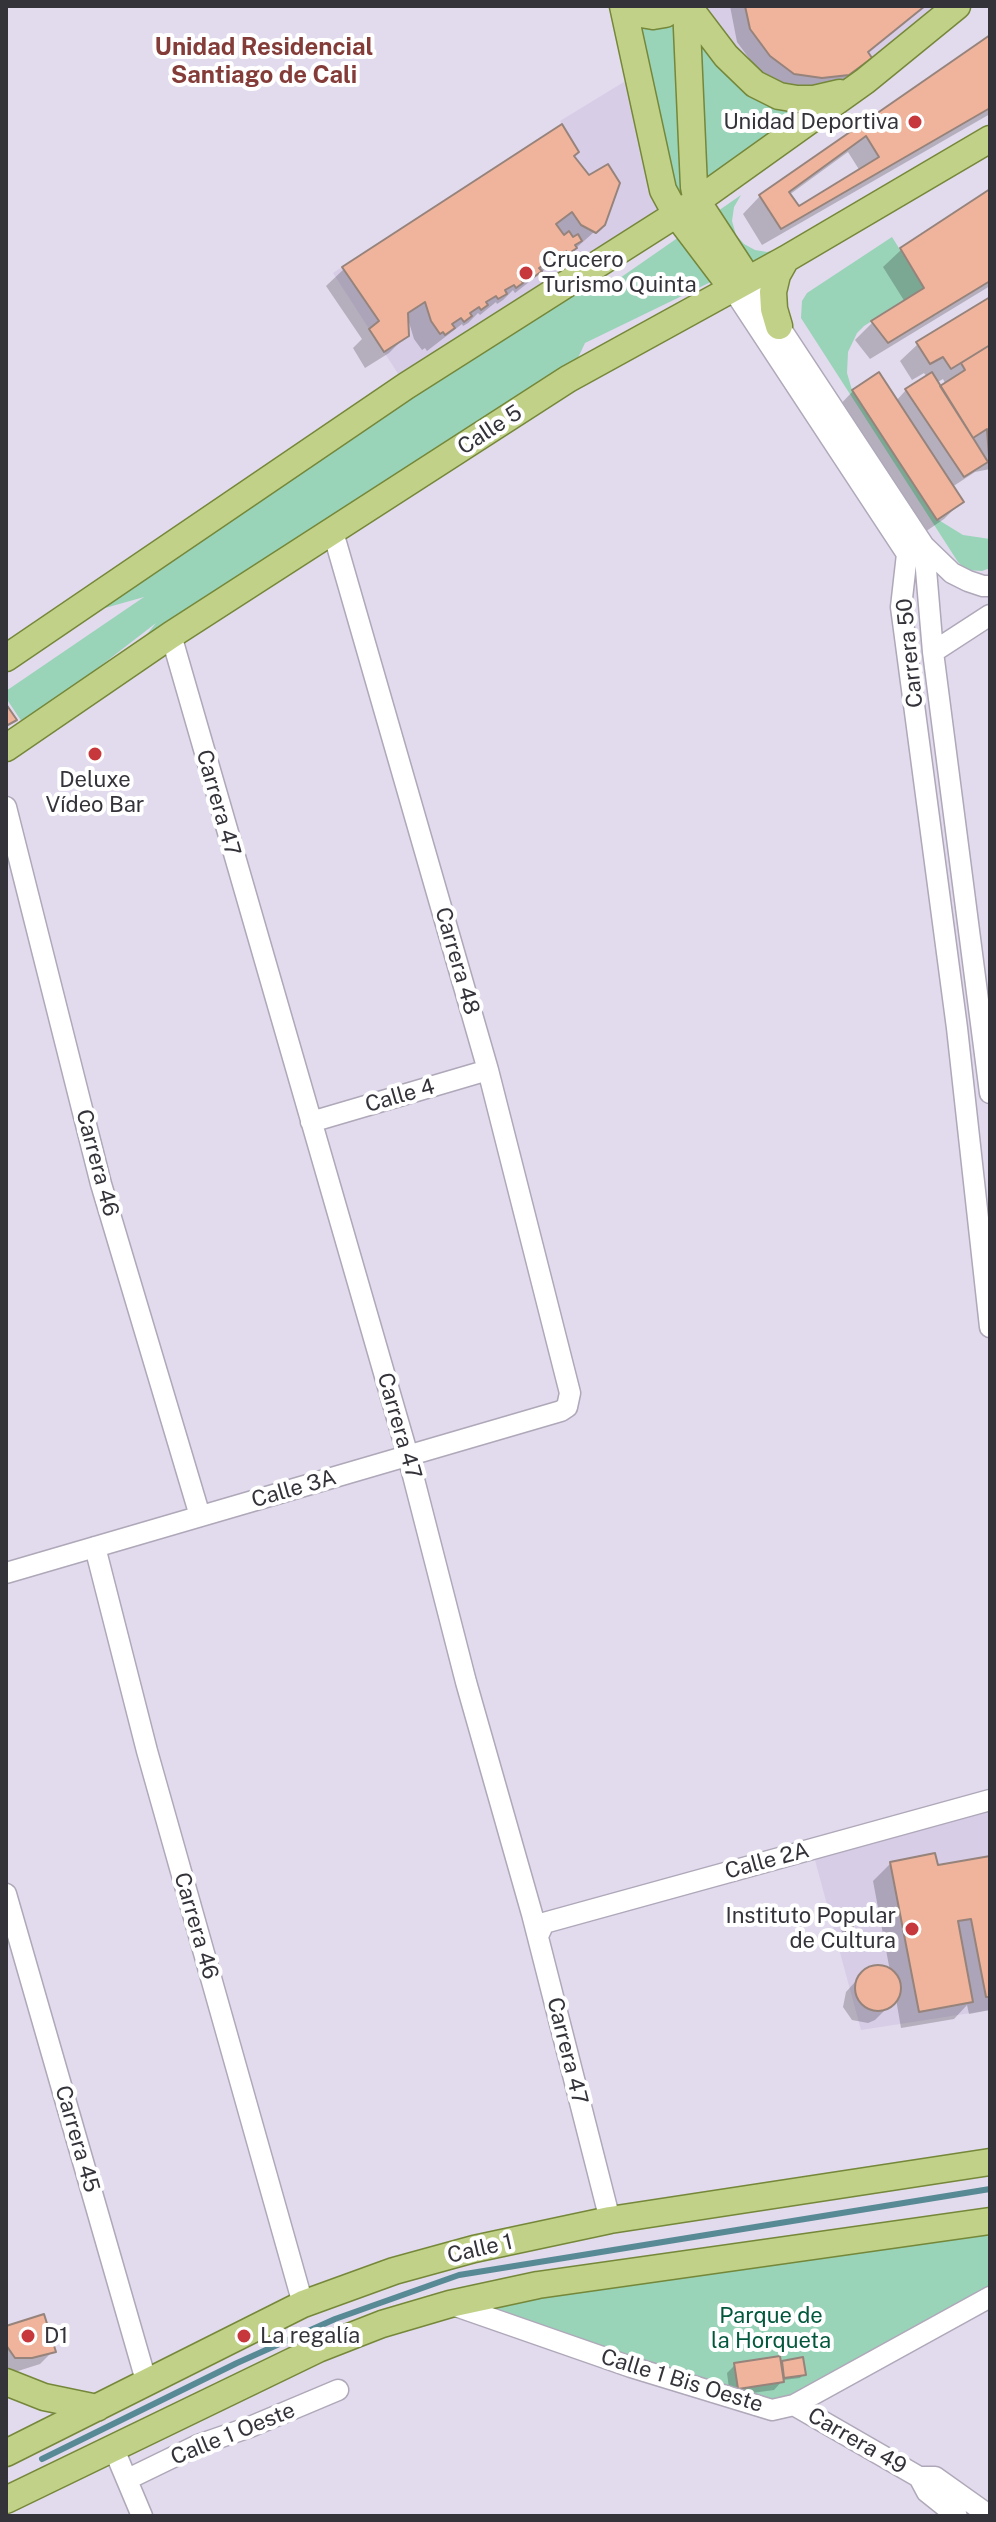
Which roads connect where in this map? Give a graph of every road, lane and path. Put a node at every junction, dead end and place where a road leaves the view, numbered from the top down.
1 (623, 6) edge
2 (629, 6) edge
3 (675, 6) edge
4 (687, 6) edge
5 (957, 6) edge
6 (865, 81) junction
7 (990, 139) edge
8 (687, 208) junction
9 (786, 259) junction
10 (740, 284) junction
11 (779, 326) junction
12 (333, 532) junction
13 (924, 546) junction
14 (990, 586) edge
15 (990, 615) edge
16 (171, 635) junction
17 (933, 652) junction
18 (6, 658) edge
19 (6, 748) edge
20 (6, 807) edge
21 (488, 1070) junction
22 (990, 1093) edge
23 (311, 1122) junction
24 (990, 1327) edge
25 (570, 1393) joint
26 (408, 1456) junction
27 (200, 1516) junction
28 (95, 1547) junction
29 (6, 1573) edge
30 (990, 1800) edge
31 (6, 1894) edge
32 (538, 1924) junction
33 (990, 2162) edge
34 (610, 2220) junction
35 (990, 2221) edge
36 (990, 2297) edge
37 (303, 2304) junction
38 (450, 2304) junction
39 (6, 2382) edge
40 (147, 2384) junction
41 (338, 2390) dead end
42 (794, 2405) junction
43 (97, 2408) junction
44 (113, 2447) junction
45 (6, 2453) edge
46 (919, 2477) junction
47 (128, 2479) junction
48 (7, 2496) edge
49 (142, 2516) edge
50 (957, 2516) edge
51 (990, 2516) edge

1 - 8 main road, Carrera 50
2 - 3 main road
4 - 6 main road
4 - 8 main road
5 - 6 main road
6 - 8 main road
7 - 9 main road, Calle 5
8 - 10 main road, Carrera 50
8 - 18 main road
9 - 10 main road, Calle 5
9 - 11 main road
10 - 11 street, Carrera 50
10 - 12 main road, Calle 5
10 - 24 street, Carrera 50
11 - 13 street, Carrera 50
12 - 16 main road, Calle 5
12 - 21 street, Carrera 48
13 - 14 street
13 - 17 street, Carrera 50
15 - 17 street
16 - 19 main road, Calle 5
16 - 23 street, Carrera 47
17 - 22 street, Carrera 50
20 - 27 street, Carrera 46
21 - 23 street, Calle 4
21 - 25 street, Carrera 48
23 - 26 street, Carrera 47
25 - 26 street, Calle 3A
26 - 27 street, Calle 3A
26 - 32 street, Carrera 47
27 - 28 street, Calle 3A
28 - 29 street, Calle 3A
28 - 37 street, Carrera 46
30 - 32 street, Calle 2A
31 - 40 street, Carrera 45
32 - 34 street, Carrera 47
33 - 34 main road, Calle 1
34 - 37 main road, Calle 1
35 - 38 main road
36 - 42 street, Calle 1 Bis Oeste
37 - 40 main road, Calle 1
38 - 42 street, Calle 1 Bis Oeste
38 - 44 main road
39 - 43 main road
40 - 43 main road, Calle 1
41 - 47 street, Calle 1 Oeste
42 - 46 street, Carrera 49
43 - 45 main road, Calle 1
44 - 47 street
44 - 48 main road
46 - 50 street, Carrera 49
46 - 51 street, Carrera 49
47 - 49 street

